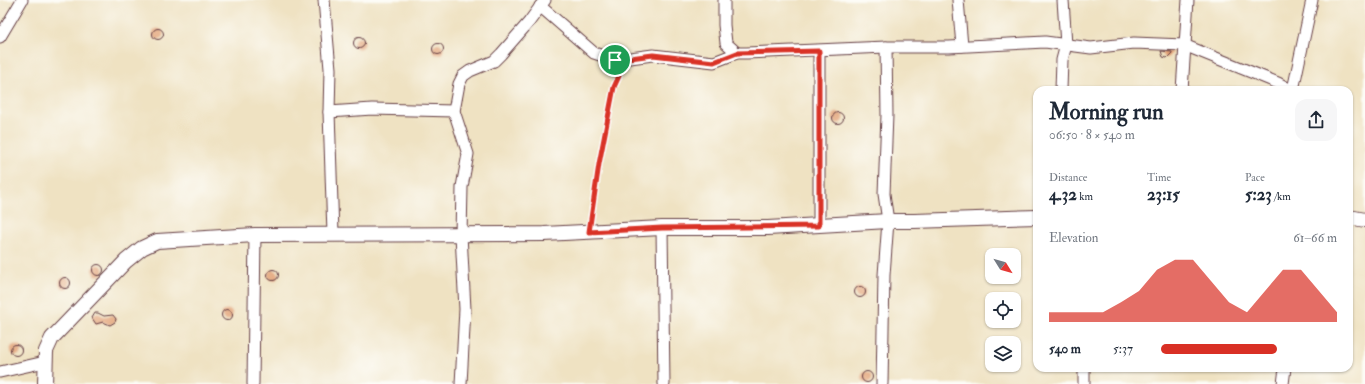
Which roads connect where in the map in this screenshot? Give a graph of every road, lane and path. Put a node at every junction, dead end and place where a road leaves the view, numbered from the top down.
1 (22, 0) edge
2 (324, 0) edge
3 (724, 0) edge
4 (958, 0) edge
5 (1063, 0) edge
6 (1188, 0) edge
7 (1312, 0) edge
8 (542, 3) edge
9 (0, 37) edge
10 (1066, 45) junction
11 (1184, 45) junction
12 (962, 46) junction
13 (886, 47) junction
14 (819, 51) junction
15 (737, 53) junction
16 (615, 60) junction
17 (1061, 86) edge
18 (1182, 86) edge
19 (1284, 86) edge
20 (1293, 86) edge
21 (454, 111) junction
22 (329, 112) junction
23 (1033, 217) edge
24 (888, 220) junction
25 (819, 226) junction
26 (662, 228) junction
27 (589, 232) junction
28 (332, 234) junction
29 (255, 235) junction
30 (461, 235) junction
31 (45, 362) junction
32 (0, 372) edge
33 (1084, 372) edge
34 (1284, 372) edge
35 (44, 384) edge
36 (253, 384) edge
37 (461, 384) edge
38 (664, 384) edge
39 (882, 384) edge
40 (1084, 384) edge
41 (1283, 384) edge

1 - 9 street
2 - 22 street
3 - 15 street
4 - 12 street
5 - 10 street
6 - 11 street
7 - 20 street
8 - 16 street
8 - 21 street
10 - 11 street
10 - 12 street
10 - 17 street
11 - 18 street
11 - 19 street
12 - 13 street
13 - 14 street
13 - 24 street
14 - 15 street
14 - 25 street
15 - 16 street
16 - 27 path
21 - 22 street
21 - 30 street
22 - 28 street
23 - 24 street
24 - 25 street
24 - 39 street
25 - 26 street
26 - 27 street
26 - 38 street
27 - 30 street
28 - 29 street
28 - 30 street
29 - 31 street
29 - 36 street
30 - 37 street
31 - 32 street
31 - 35 street
33 - 40 street
34 - 41 street

